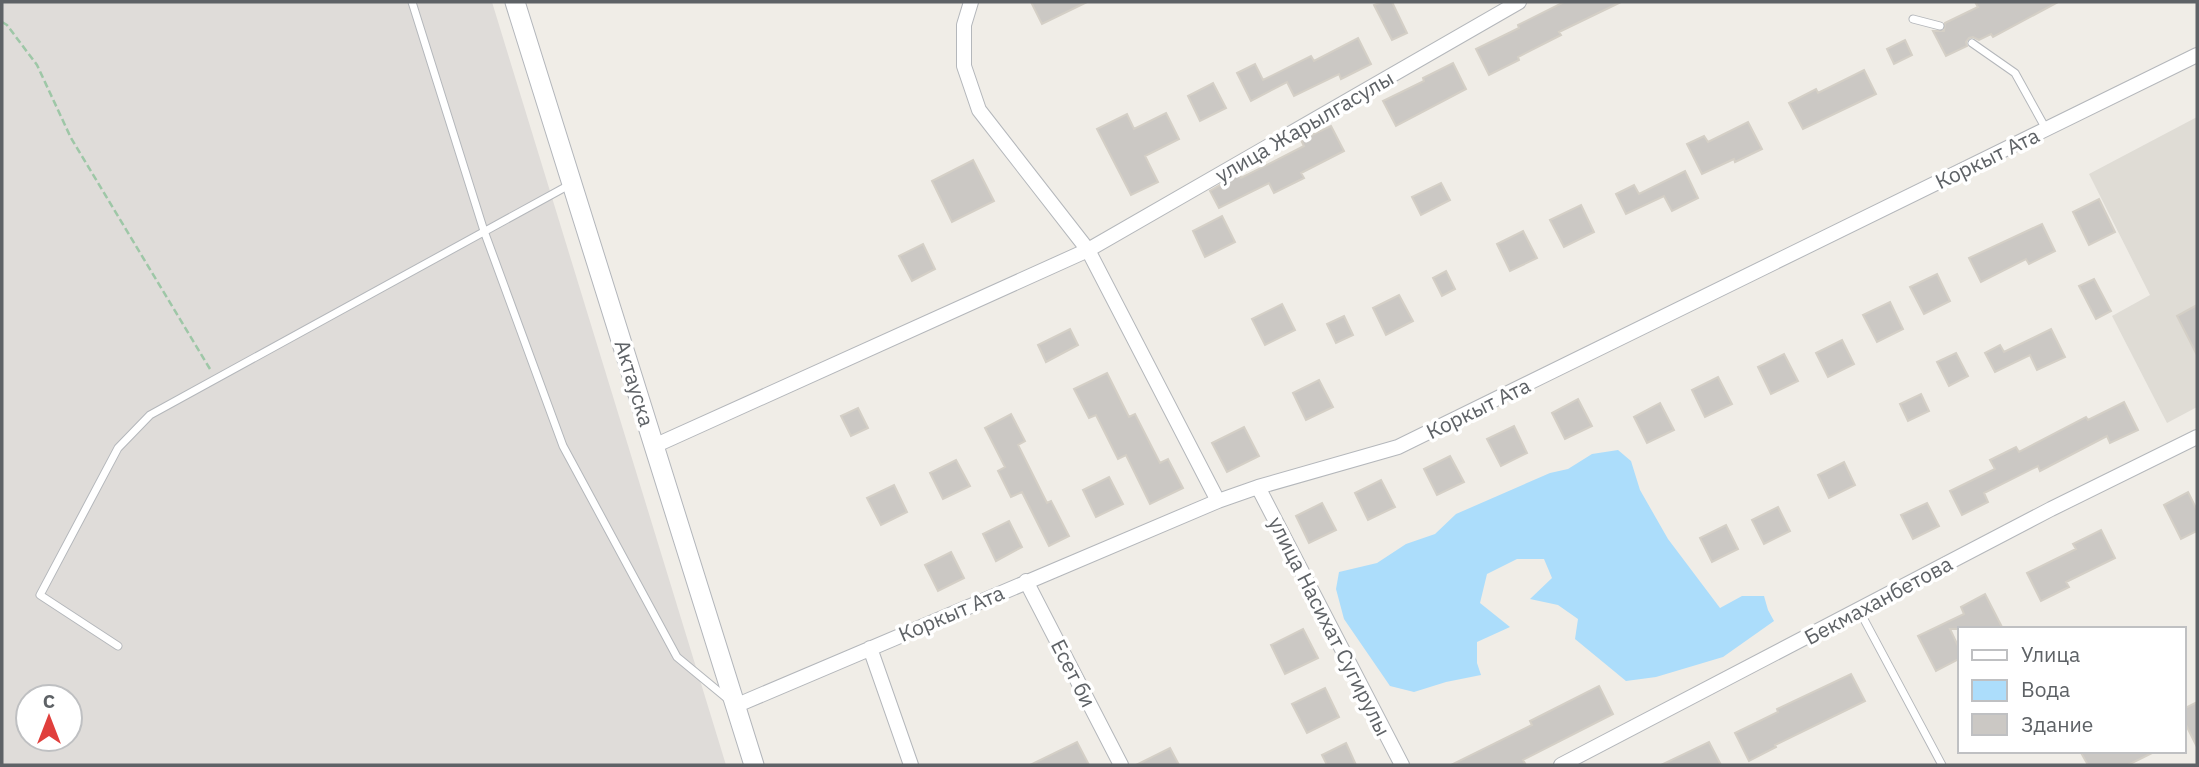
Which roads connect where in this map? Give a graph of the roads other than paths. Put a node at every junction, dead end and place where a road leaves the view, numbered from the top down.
1 (412, 2) edge
2 (515, 2) edge
3 (971, 2) edge
4 (1519, 2) edge
5 (1913, 19) dead end
6 (1940, 26) dead end
7 (1972, 43) dead end
8 (2197, 55) edge
9 (2046, 129) junction
10 (572, 183) junction
11 (484, 231) junction
12 (1088, 250) junction
13 (2197, 437) edge
14 (654, 446) junction
15 (1258, 487) junction
16 (1217, 501) junction
17 (1026, 581) junction
18 (1859, 610) junction
19 (118, 646) dead end
20 (870, 648) junction
21 (735, 706) junction
22 (754, 765) edge
23 (911, 765) edge
24 (1121, 765) edge
25 (1402, 765) edge
26 (1561, 765) edge
27 (1942, 765) edge

1 - 11 lane
2 - 10 main road, Актауска
3 - 12 street
4 - 12 street, улица Жарылгасулы
5 - 6 lane
7 - 9 lane
8 - 9 street, Коркыт Ата
9 - 15 street, Коркыт Ата
10 - 11 lane
10 - 14 main road, Актауска
11 - 19 lane
11 - 21 lane
12 - 14 street, улица Жарылгасулы
12 - 16 street
13 - 18 street, Бекмаханбетова
14 - 21 main road, Актауска
15 - 16 street, Коркыт Ата
15 - 25 street, улица Насихат Сугирулы
16 - 17 street, Коркыт Ата
17 - 20 street, Коркыт Ата
17 - 24 street, Есет би
18 - 26 street, Бекмаханбетова
18 - 27 lane
20 - 21 street, Коркыт Ата
20 - 23 street
21 - 22 main road, Актауска

